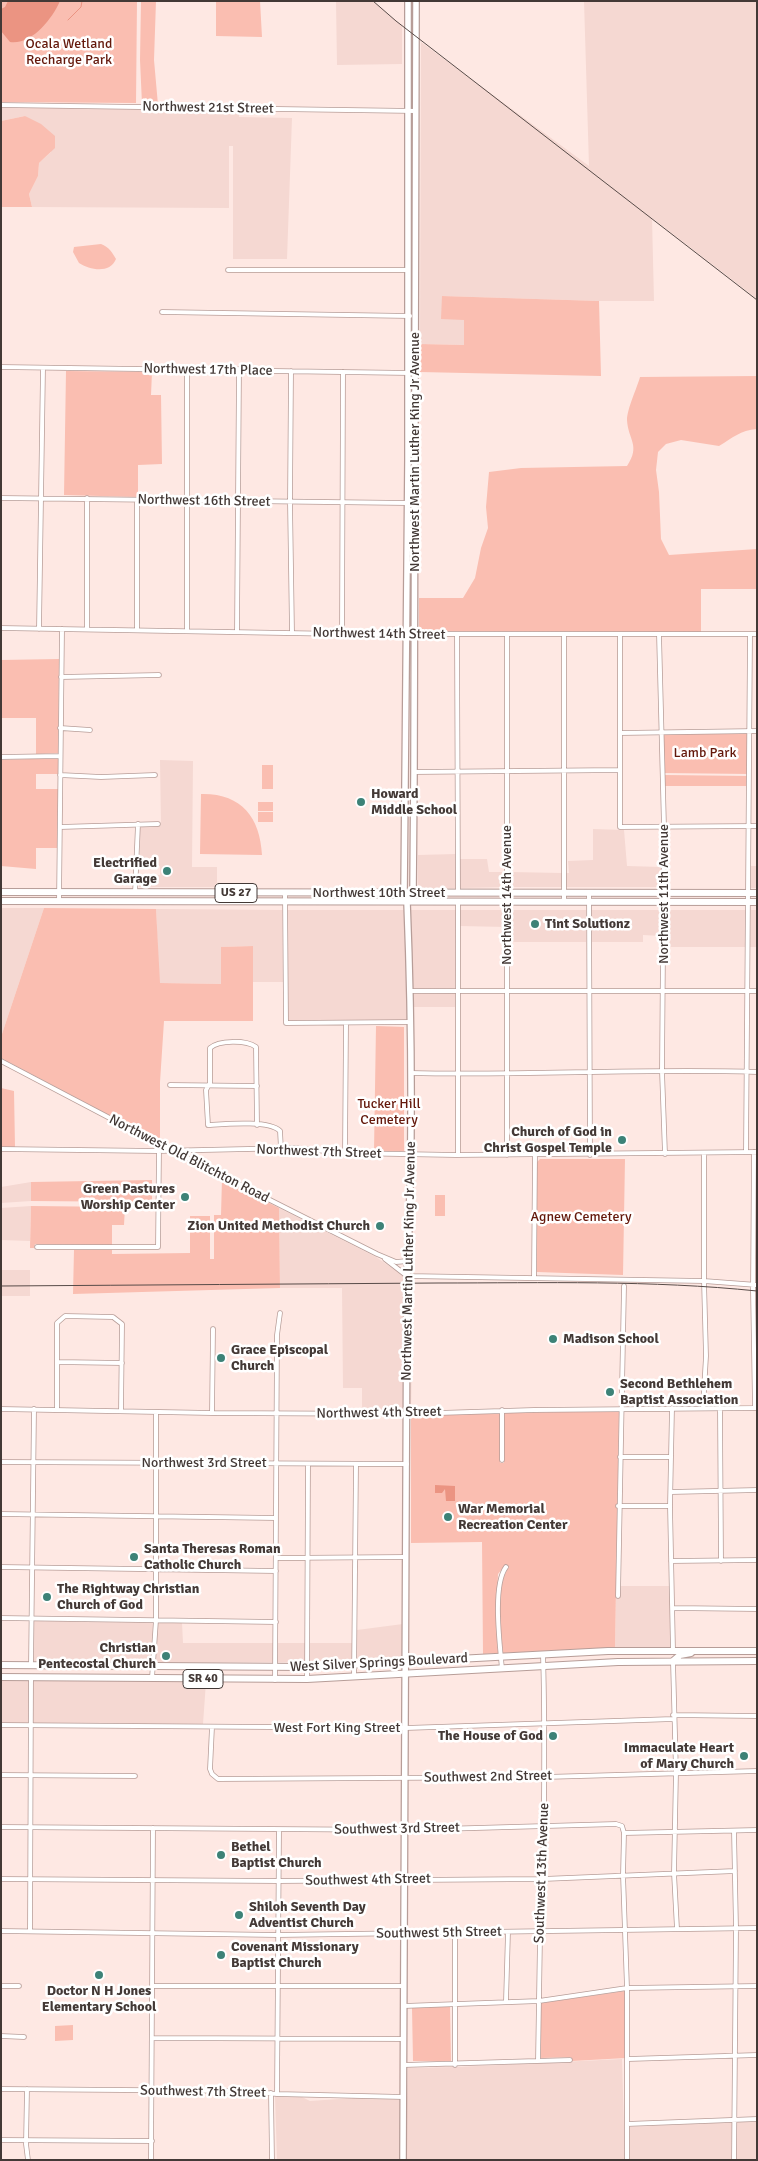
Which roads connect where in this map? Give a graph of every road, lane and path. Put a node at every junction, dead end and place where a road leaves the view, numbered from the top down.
1 (408, 1) edge
2 (416, 1) edge
3 (1, 105) edge
4 (407, 111) junction
5 (415, 111) junction
6 (415, 189) junction
7 (407, 190) junction
8 (228, 270) dead end
9 (407, 270) junction
10 (162, 312) dead end
11 (406, 316) junction
12 (415, 316) junction
13 (1, 367) edge
14 (43, 368) junction
15 (187, 369) junction
16 (239, 370) junction
17 (291, 371) junction
18 (343, 372) junction
19 (406, 373) junction
20 (415, 373) junction
21 (40, 497) junction
22 (1, 498) edge
23 (86, 498) junction
24 (137, 500) junction
25 (188, 501) junction
26 (238, 501) junction
27 (290, 502) junction
28 (343, 502) junction
29 (407, 503) junction
30 (1, 628) edge
31 (38, 629) junction
32 (62, 629) junction
33 (87, 629) junction
34 (137, 630) junction
35 (187, 631) junction
36 (237, 632) junction
37 (292, 633) junction
38 (342, 634) junction
39 (406, 634) junction
40 (414, 634) junction
41 (457, 634) junction
42 (507, 634) junction
43 (564, 634) junction
44 (620, 634) junction
45 (659, 634) junction
46 (750, 634) junction
47 (757, 634) edge
48 (160, 675) dead end
49 (62, 677) junction
50 (60, 728) junction
51 (90, 730) dead end
52 (749, 731) junction
53 (757, 731) edge
54 (620, 733) junction
55 (662, 733) junction
56 (60, 756) junction
57 (1, 757) edge
58 (457, 770) junction
59 (507, 770) junction
60 (564, 770) junction
61 (620, 770) junction
62 (414, 772) junction
63 (155, 775) dead end
64 (60, 776) junction
65 (138, 824) junction
66 (158, 824) dead end
67 (748, 826) junction
68 (757, 826) edge
69 (664, 827) junction
70 (60, 828) junction
71 (1, 892) edge
72 (58, 893) junction
73 (135, 893) junction
74 (160, 893) junction
75 (285, 893) junction
76 (404, 893) junction
77 (413, 893) junction
78 (458, 893) junction
79 (508, 893) junction
80 (564, 893) junction
81 (589, 893) junction
82 (663, 893) junction
83 (748, 893) junction
84 (757, 893) edge
85 (1, 901) edge
86 (58, 901) junction
87 (160, 902) junction
88 (285, 902) junction
89 (407, 902) junction
90 (458, 902) junction
91 (508, 902) junction
92 (564, 902) junction
93 (589, 902) junction
94 (663, 902) junction
95 (748, 902) junction
96 (757, 902) edge
97 (507, 990) junction
98 (589, 990) junction
99 (664, 990) junction
100 (411, 991) junction
101 (458, 991) junction
102 (747, 991) junction
103 (757, 991) edge
104 (411, 1022) junction
105 (346, 1023) junction
106 (1, 1060) edge
107 (589, 1070) junction
108 (662, 1071) junction
109 (746, 1072) junction
110 (757, 1072) edge
111 (411, 1073) junction
112 (458, 1074) junction
113 (507, 1074) junction
114 (170, 1085) dead end
115 (209, 1086) junction
116 (257, 1086) junction
117 (257, 1124) junction
118 (161, 1145) junction
119 (281, 1148) junction
120 (1, 1149) edge
121 (157, 1151) junction
122 (175, 1151) junction
123 (746, 1152) junction
124 (755, 1152) edge
125 (345, 1153) junction
126 (704, 1153) junction
127 (665, 1154) junction
128 (411, 1155) junction
129 (458, 1155) junction
130 (507, 1155) junction
131 (535, 1155) junction
132 (590, 1155) junction
133 (755, 1237) edge
134 (37, 1247) dead end
135 (377, 1254) junction
136 (408, 1261) junction
137 (407, 1276) junction
138 (534, 1278) junction
139 (704, 1281) junction
140 (755, 1284) edge
141 (624, 1286) dead end
142 (280, 1313) dead end
143 (213, 1329) dead end
144 (56, 1362) junction
145 (122, 1363) junction
146 (623, 1408) junction
147 (672, 1408) junction
148 (703, 1408) junction
149 (720, 1408) junction
150 (756, 1408) edge
151 (1, 1409) edge
152 (34, 1409) junction
153 (57, 1410) junction
154 (502, 1410) junction
155 (121, 1411) junction
156 (156, 1412) junction
157 (212, 1413) junction
158 (277, 1413) junction
159 (407, 1414) junction
160 (620, 1457) junction
161 (671, 1457) junction
162 (502, 1460) dead end
163 (1, 1462) edge
164 (34, 1462) junction
165 (156, 1463) junction
166 (277, 1464) junction
167 (308, 1464) junction
168 (356, 1464) junction
169 (407, 1464) junction
170 (721, 1490) junction
171 (757, 1490) edge
172 (671, 1492) junction
173 (618, 1506) junction
174 (670, 1506) junction
175 (1, 1514) edge
176 (33, 1515) junction
177 (156, 1516) junction
178 (276, 1518) junction
179 (406, 1556) junction
180 (356, 1557) junction
181 (276, 1558) junction
182 (308, 1558) junction
183 (757, 1560) edge
184 (671, 1561) junction
185 (721, 1561) junction
186 (1, 1567) edge
187 (32, 1567) junction
188 (506, 1567) dead end
189 (156, 1569) junction
190 (276, 1571) junction
191 (618, 1596) dead end
192 (673, 1608) junction
193 (757, 1609) edge
194 (1, 1618) edge
195 (32, 1618) junction
196 (156, 1620) junction
197 (276, 1622) junction
198 (673, 1650) junction
199 (732, 1651) junction
200 (757, 1651) edge
201 (543, 1655) junction
202 (501, 1657) junction
203 (673, 1661) junction
204 (757, 1661) edge
205 (404, 1662) junction
206 (618, 1662) junction
207 (1, 1665) edge
208 (31, 1665) junction
209 (354, 1665) junction
210 (44, 1666) junction
211 (152, 1667) junction
212 (307, 1667) junction
213 (544, 1667) junction
214 (275, 1668) junction
215 (502, 1669) junction
216 (405, 1674) junction
217 (1, 1677) edge
218 (17, 1677) junction
219 (31, 1677) junction
220 (354, 1677) junction
221 (152, 1678) junction
222 (307, 1679) junction
223 (274, 1680) junction
224 (757, 1716) edge
225 (673, 1717) junction
226 (546, 1724) junction
227 (1, 1725) edge
228 (31, 1725) junction
229 (212, 1727) junction
230 (406, 1728) junction
231 (757, 1771) edge
232 (676, 1772) junction
233 (1, 1775) edge
234 (31, 1776) junction
235 (135, 1776) dead end
236 (544, 1777) junction
237 (406, 1778) junction
238 (1, 1827) edge
239 (545, 1827) junction
240 (31, 1828) junction
241 (153, 1828) junction
242 (279, 1830) junction
243 (405, 1830) junction
244 (757, 1830) edge
245 (734, 1831) junction
246 (624, 1833) junction
247 (674, 1833) junction
248 (735, 1871) junction
249 (674, 1873) junction
250 (623, 1875) junction
251 (1, 1879) edge
252 (31, 1879) junction
253 (543, 1879) junction
254 (153, 1880) junction
255 (405, 1880) junction
256 (278, 1881) junction
257 (736, 1928) junction
258 (757, 1928) edge
259 (624, 1929) junction
260 (677, 1929) junction
261 (1, 1931) edge
262 (30, 1931) junction
263 (456, 1932) junction
264 (508, 1932) junction
265 (541, 1932) junction
266 (152, 1933) junction
267 (404, 1934) junction
268 (278, 1935) junction
269 (1, 1986) edge
270 (19, 1986) dead end
271 (152, 1986) junction
272 (404, 1986) junction
273 (757, 1986) edge
274 (736, 1987) junction
275 (277, 1988) junction
276 (627, 1988) junction
277 (506, 2001) junction
278 (539, 2001) junction
279 (456, 2003) junction
280 (404, 2006) junction
281 (1, 2036) edge
282 (24, 2037) dead end
283 (153, 2038) junction
284 (277, 2040) junction
285 (404, 2040) junction
286 (735, 2055) junction
287 (757, 2055) edge
288 (628, 2059) junction
289 (570, 2060) dead end
290 (538, 2061) junction
291 (404, 2065) junction
292 (455, 2065) junction
293 (1, 2089) edge
294 (27, 2089) junction
295 (152, 2090) junction
296 (271, 2093) junction
297 (277, 2094) junction
298 (404, 2097) junction
299 (734, 2120) junction
300 (757, 2120) edge
301 (627, 2124) junction
302 (1, 2140) edge
303 (27, 2140) junction
304 (152, 2141) junction
305 (28, 2160) edge
306 (151, 2160) edge
307 (272, 2160) edge
308 (403, 2160) edge
309 (627, 2160) edge
310 (734, 2160) edge

1 - 4 main road, Northwest Martin Luther King Jr Avenue
2 - 5 main road, Northwest Martin Luther King Jr Avenue
3 - 4 street, Northwest 21st Street
4 - 5 street, Northwest 21st Street
4 - 7 main road, Northwest Martin Luther King Jr Avenue
5 - 6 main road, Northwest Martin Luther King Jr Avenue
6 - 7 main road
6 - 12 main road, Northwest Martin Luther King Jr Avenue
7 - 9 main road, Northwest Martin Luther King Jr Avenue
8 - 9 street
9 - 11 main road, Northwest Martin Luther King Jr Avenue
10 - 11 street
11 - 12 street
11 - 19 main road, Northwest Martin Luther King Jr Avenue
12 - 20 main road, Northwest Martin Luther King Jr Avenue
13 - 14 street, Northwest 17th Place
14 - 15 street, Northwest 17th Place
14 - 21 street
15 - 16 street, Northwest 17th Place
15 - 25 street
16 - 17 street, Northwest 17th Place
16 - 26 street
17 - 18 street, Northwest 17th Place
17 - 27 street
18 - 19 street, Northwest 17th Place
18 - 28 street
19 - 20 street, Northwest 17th Place
19 - 29 main road, Northwest Martin Luther King Jr Avenue
20 - 40 main road, Northwest Martin Luther King Jr Avenue
21 - 22 street, Northwest 16th Street
21 - 23 street, Northwest 16th Street
21 - 31 street
23 - 24 street, Northwest 16th Street
23 - 33 street
24 - 25 street, Northwest 16th Street
24 - 34 street
25 - 26 street, Northwest 16th Street
25 - 35 street
26 - 27 street, Northwest 16th Street
26 - 36 street
27 - 28 street, Northwest 16th Street
27 - 37 street
28 - 29 street, Northwest 16th Street
28 - 38 street
29 - 39 main road, Northwest Martin Luther King Jr Avenue
30 - 31 street, Northwest 14th Street
31 - 32 street, Northwest 14th Street
32 - 33 street, Northwest 14th Street
32 - 49 street
33 - 34 street, Northwest 14th Street
34 - 35 street, Northwest 14th Street
35 - 36 street, Northwest 14th Street
36 - 37 street, Northwest 14th Street
37 - 38 street, Northwest 14th Street
38 - 39 street, Northwest 14th Street
39 - 40 street, Northwest 14th Street
39 - 76 main road, Northwest Martin Luther King Jr Avenue
40 - 41 street, Northwest 14th Street
40 - 62 main road, Northwest Martin Luther King Jr Avenue
41 - 42 street, Northwest 14th Street
41 - 58 street
42 - 43 street, Northwest 14th Street
42 - 59 street, Northwest 14th Avenue
43 - 44 street, Northwest 14th Street
43 - 60 street
44 - 45 street, Northwest 14th Street
44 - 54 street
45 - 46 street, Northwest 14th Street
45 - 55 street, Northwest 11th Avenue
46 - 47 street, Northwest 14th Street
46 - 52 street
48 - 49 street
49 - 50 street
50 - 51 street
50 - 56 street
52 - 53 street
52 - 55 street
52 - 67 street
54 - 55 street
54 - 61 street
55 - 69 street, Northwest 11th Avenue
56 - 57 street
56 - 64 street
58 - 59 street
58 - 62 street
58 - 78 street
59 - 60 street
59 - 79 street, Northwest 14th Avenue
60 - 61 street
60 - 80 street
61 - 69 street
62 - 77 main road, Northwest Martin Luther King Jr Avenue
63 - 64 street
64 - 70 street
65 - 66 street
65 - 70 street
65 - 73 street
67 - 68 street
67 - 69 street
67 - 83 street
69 - 82 street, Northwest 11th Avenue
70 - 72 street
71 - 72 main road, Northwest 10th Street / US 27
72 - 73 main road, Northwest 10th Street / US 27
72 - 86 street
73 - 74 main road, Northwest 10th Street / US 27
74 - 75 main road, Northwest 10th Street / US 27
74 - 87 main road
75 - 76 main road, Northwest 10th Street / US 27
75 - 88 street
76 - 77 main road, Northwest 10th Street / US 27
76 - 89 main road, Northwest Martin Luther King Jr Avenue
77 - 78 main road, Northwest 10th Street / US 27
77 - 89 main road
78 - 79 main road, Northwest 10th Street / US 27
79 - 80 main road, Northwest 10th Street / US 27
79 - 91 street, Northwest 14th Avenue
80 - 81 main road, Northwest 10th Street / US 27
80 - 92 street
81 - 82 main road, Northwest 10th Street / US 27
81 - 93 street
82 - 83 main road, Northwest 10th Street / US 27
82 - 94 street, Northwest 11th Avenue
83 - 84 main road, Northwest 10th Street / US 27
83 - 95 street
85 - 86 main road, Northwest 10th Street / US 27
86 - 87 main road, Northwest 10th Street / US 27
87 - 88 main road, Northwest 10th Street / US 27
88 - 89 main road, Northwest 10th Street / US 27
88 - 105 street
89 - 90 main road, Northwest 10th Street / US 27
89 - 100 main road, Northwest Martin Luther King Jr Avenue
90 - 91 main road, Northwest 10th Street / US 27
90 - 101 street
91 - 92 main road, Northwest 10th Street / US 27
91 - 97 street, Northwest 14th Avenue
92 - 93 main road, Northwest 10th Street / US 27
93 - 94 main road, Northwest 10th Street / US 27
93 - 98 street
94 - 95 main road, Northwest 10th Street / US 27
94 - 99 street, Northwest 11th Avenue
95 - 96 main road, Northwest 10th Street / US 27
95 - 102 street
97 - 98 street
97 - 101 street
97 - 113 street, Northwest 14th Avenue
98 - 99 street
98 - 107 street
99 - 102 street
99 - 108 street, Northwest 11th Avenue
100 - 101 street
100 - 104 main road, Northwest Martin Luther King Jr Avenue
101 - 112 street
102 - 103 street
102 - 109 street
104 - 105 street
104 - 111 main road, Northwest Martin Luther King Jr Avenue
105 - 125 street
106 - 118 street, Northwest Old Blitchton Road
107 - 108 street
107 - 113 street
107 - 132 street
108 - 109 street
108 - 127 street, Northwest 11th Avenue
109 - 110 street
109 - 123 street
111 - 112 street
111 - 128 main road, Northwest Martin Luther King Jr Avenue
112 - 113 street
112 - 129 street
113 - 130 street, Northwest 14th Avenue
114 - 115 street
115 - 116 street
115 - 116 street
115 - 117 street
116 - 117 street
117 - 119 street
118 - 121 street
118 - 122 street, Northwest Old Blitchton Road
119 - 122 street, Northwest 7th Street
119 - 125 street, Northwest 7th Street
120 - 121 street, Northwest 7th Street
121 - 122 street, Northwest 7th Street
121 - 134 street
122 - 135 street, Northwest Old Blitchton Road
123 - 124 street, Northwest 7th Street
123 - 126 street, Northwest 7th Street
124 - 133 street
125 - 128 street, Northwest 7th Street
126 - 127 street, Northwest 7th Street
126 - 139 street
127 - 132 street, Northwest 7th Street
128 - 129 street, Northwest 7th Street
128 - 136 main road, Northwest Martin Luther King Jr Avenue
129 - 130 street, Northwest 7th Street
130 - 131 street, Northwest 7th Street
131 - 132 street, Northwest 7th Street
131 - 138 street
133 - 140 street
135 - 136 street, Northwest Old Blitchton Road
135 - 137 street, Northwest Old Blitchton Road
136 - 137 main road, Northwest Martin Luther King Jr Avenue
137 - 138 street
137 - 159 main road, Northwest Martin Luther King Jr Avenue
138 - 139 street
139 - 140 street
139 - 148 street
140 - 150 street
141 - 146 street
142 - 158 street
143 - 157 street
144 - 145 street
144 - 145 street
144 - 153 street
145 - 155 street
146 - 147 street, Northwest 4th Street
146 - 154 street, Northwest 4th Street
146 - 160 street
147 - 148 street, Northwest 4th Street
147 - 161 street
148 - 149 street, Northwest 4th Street
149 - 150 street, Northwest 4th Street
149 - 170 street
151 - 152 street, Northwest 4th Street
152 - 153 street, Northwest 4th Street
152 - 164 street
153 - 155 street, Northwest 4th Street
154 - 159 street, Northwest 4th Street
154 - 162 street
155 - 156 street, Northwest 4th Street
156 - 157 street, Northwest 4th Street
156 - 165 street
157 - 158 street, Northwest 4th Street
158 - 159 street, Northwest 4th Street
158 - 166 street
159 - 169 main road, Northwest Martin Luther King Jr Avenue
160 - 161 street
160 - 173 street
161 - 172 street
163 - 164 street, Northwest 3rd Street
164 - 165 street, Northwest 3rd Street
164 - 176 street
165 - 166 street, Northwest 3rd Street
165 - 177 street
166 - 167 street, Northwest 3rd Street
166 - 178 street
167 - 168 street, Northwest 3rd Street
167 - 182 street
168 - 169 street, Northwest 3rd Street
168 - 180 street
169 - 179 main road, Northwest Martin Luther King Jr Avenue
170 - 171 street
170 - 172 street
170 - 185 street
172 - 174 street
173 - 174 street
173 - 191 street
174 - 184 street
175 - 176 street
176 - 177 street
176 - 187 street
177 - 178 street
177 - 189 street
178 - 181 street
179 - 180 street
179 - 205 main road, Northwest Martin Luther King Jr Avenue
180 - 182 street
180 - 209 street
181 - 182 street
181 - 190 street
182 - 212 street
183 - 185 street
184 - 185 street
184 - 192 street
186 - 187 street
187 - 189 street
187 - 195 street
188 - 202 street
189 - 190 street
189 - 196 street
190 - 197 street
192 - 193 street
192 - 198 street
194 - 195 street
195 - 196 street
195 - 208 street
196 - 197 street
196 - 211 street
197 - 214 street
198 - 199 main road, West Silver Springs Boulevard / SR 40
198 - 201 main road, West Silver Springs Boulevard / SR 40
198 - 206 main road
199 - 200 main road, West Silver Springs Boulevard / SR 40
199 - 203 main road
201 - 202 main road, West Silver Springs Boulevard / SR 40
201 - 213 street, Southwest 13th Avenue
202 - 205 main road, West Silver Springs Boulevard / SR 40
202 - 215 street
203 - 204 main road, West Silver Springs Boulevard / SR 40
203 - 206 main road, West Silver Springs Boulevard / SR 40
203 - 225 street
205 - 209 main road, West Silver Springs Boulevard / SR 40
205 - 216 main road, Northwest Martin Luther King Jr Avenue
206 - 213 main road, West Silver Springs Boulevard / SR 40
207 - 208 main road, West Silver Springs Boulevard / SR 40
208 - 210 main road, West Silver Springs Boulevard / SR 40
208 - 218 main road
209 - 212 main road, West Silver Springs Boulevard / SR 40
209 - 220 street
210 - 211 main road, West Silver Springs Boulevard / SR 40
210 - 219 main road
211 - 214 main road, West Silver Springs Boulevard / SR 40
211 - 221 street
212 - 214 main road, West Silver Springs Boulevard / SR 40
212 - 222 street
213 - 215 main road, West Silver Springs Boulevard / SR 40
213 - 226 street, Southwest 13th Avenue
214 - 223 street
215 - 216 main road, West Silver Springs Boulevard / SR 40
216 - 220 main road, West Silver Springs Boulevard / SR 40
216 - 230 main road, Northwest Martin Luther King Jr Avenue
217 - 218 main road, West Silver Springs Boulevard / SR 40
218 - 219 main road, West Silver Springs Boulevard / SR 40
219 - 221 main road, West Silver Springs Boulevard / SR 40
219 - 228 street
220 - 222 main road, West Silver Springs Boulevard / SR 40
221 - 223 main road, West Silver Springs Boulevard / SR 40
222 - 223 main road, West Silver Springs Boulevard / SR 40
224 - 225 street, West Fort King Street
225 - 226 street, West Fort King Street
225 - 232 street
226 - 230 street, West Fort King Street
226 - 236 street, Southwest 13th Avenue
227 - 228 street, West Fort King Street
228 - 229 street, West Fort King Street
228 - 234 street
229 - 230 street, West Fort King Street
229 - 237 street, Southwest 2nd Street
230 - 237 main road, Northwest Martin Luther King Jr Avenue
231 - 232 street, Southwest 2nd Street
232 - 236 street, Southwest 2nd Street
232 - 247 street
233 - 234 street
234 - 235 street
234 - 240 street
236 - 237 street, Southwest 2nd Street
236 - 239 street, Southwest 13th Avenue
237 - 243 main road, Northwest Martin Luther King Jr Avenue
238 - 240 street, Southwest 3rd Street
239 - 243 street, Southwest 3rd Street
239 - 246 street, Southwest 3rd Street
239 - 253 street, Southwest 13th Avenue
240 - 241 street, Southwest 3rd Street
240 - 252 street
241 - 242 street, Southwest 3rd Street
241 - 254 street
242 - 243 street, Southwest 3rd Street
242 - 256 street
243 - 255 main road, Northwest Martin Luther King Jr Avenue
244 - 245 street, Southwest 3rd Street
245 - 247 street, Southwest 3rd Street
245 - 248 street
246 - 247 street, Southwest 3rd Street
246 - 250 street
247 - 249 street
248 - 249 street, Southwest 4th Street
248 - 257 street
249 - 250 street, Southwest 4th Street
249 - 260 street
250 - 253 street, Southwest 4th Street
250 - 259 street
251 - 252 street, Southwest 4th Street
252 - 254 street, Southwest 4th Street
252 - 262 street
253 - 255 street, Southwest 4th Street
253 - 265 street, Southwest 13th Avenue
254 - 256 street, Southwest 4th Street
254 - 266 street
255 - 256 street, Southwest 4th Street
255 - 267 main road, Northwest Martin Luther King Jr Avenue
256 - 268 street
257 - 258 street, Southwest 5th Street
257 - 260 street, Southwest 5th Street
257 - 274 street
259 - 260 street, Southwest 5th Street
259 - 265 street, Southwest 5th Street
259 - 276 street
261 - 262 street, Southwest 5th Street
262 - 266 street, Southwest 5th Street
263 - 264 street, Southwest 5th Street
263 - 267 street, Southwest 5th Street
263 - 279 street
264 - 265 street, Southwest 5th Street
264 - 277 street
265 - 278 street, Southwest 13th Avenue
266 - 268 street, Southwest 5th Street
266 - 271 street
267 - 268 street, Southwest 5th Street
267 - 272 main road, Northwest Martin Luther King Jr Avenue
268 - 275 street
269 - 270 street
271 - 275 street
271 - 283 street
272 - 275 street
272 - 280 main road, Northwest Martin Luther King Jr Avenue
273 - 274 street
274 - 276 street
274 - 286 street
275 - 284 street
276 - 278 street
276 - 288 street
277 - 278 street
277 - 279 street
278 - 290 street, Southwest 13th Avenue
279 - 280 street
279 - 292 street
280 - 285 main road, Northwest Martin Luther King Jr Avenue
281 - 282 street
283 - 284 street
283 - 295 street
284 - 285 street
284 - 297 street
285 - 291 main road, Northwest Martin Luther King Jr Avenue
286 - 287 street
286 - 288 street
286 - 299 street
288 - 301 street
289 - 290 street
290 - 292 street
291 - 292 street
291 - 298 main road, Northwest Martin Luther King Jr Avenue
293 - 294 street, Southwest 7th Street
294 - 295 street, Southwest 7th Street
294 - 303 street
295 - 296 street, Southwest 7th Street
295 - 304 street
296 - 297 street, Southwest 7th Street
296 - 307 street
297 - 298 street, Southwest 7th Street
298 - 308 main road, Northwest Martin Luther King Jr Avenue
299 - 300 street
299 - 301 street
299 - 310 street
301 - 309 street
302 - 303 street
303 - 304 street
303 - 305 street
304 - 306 street

